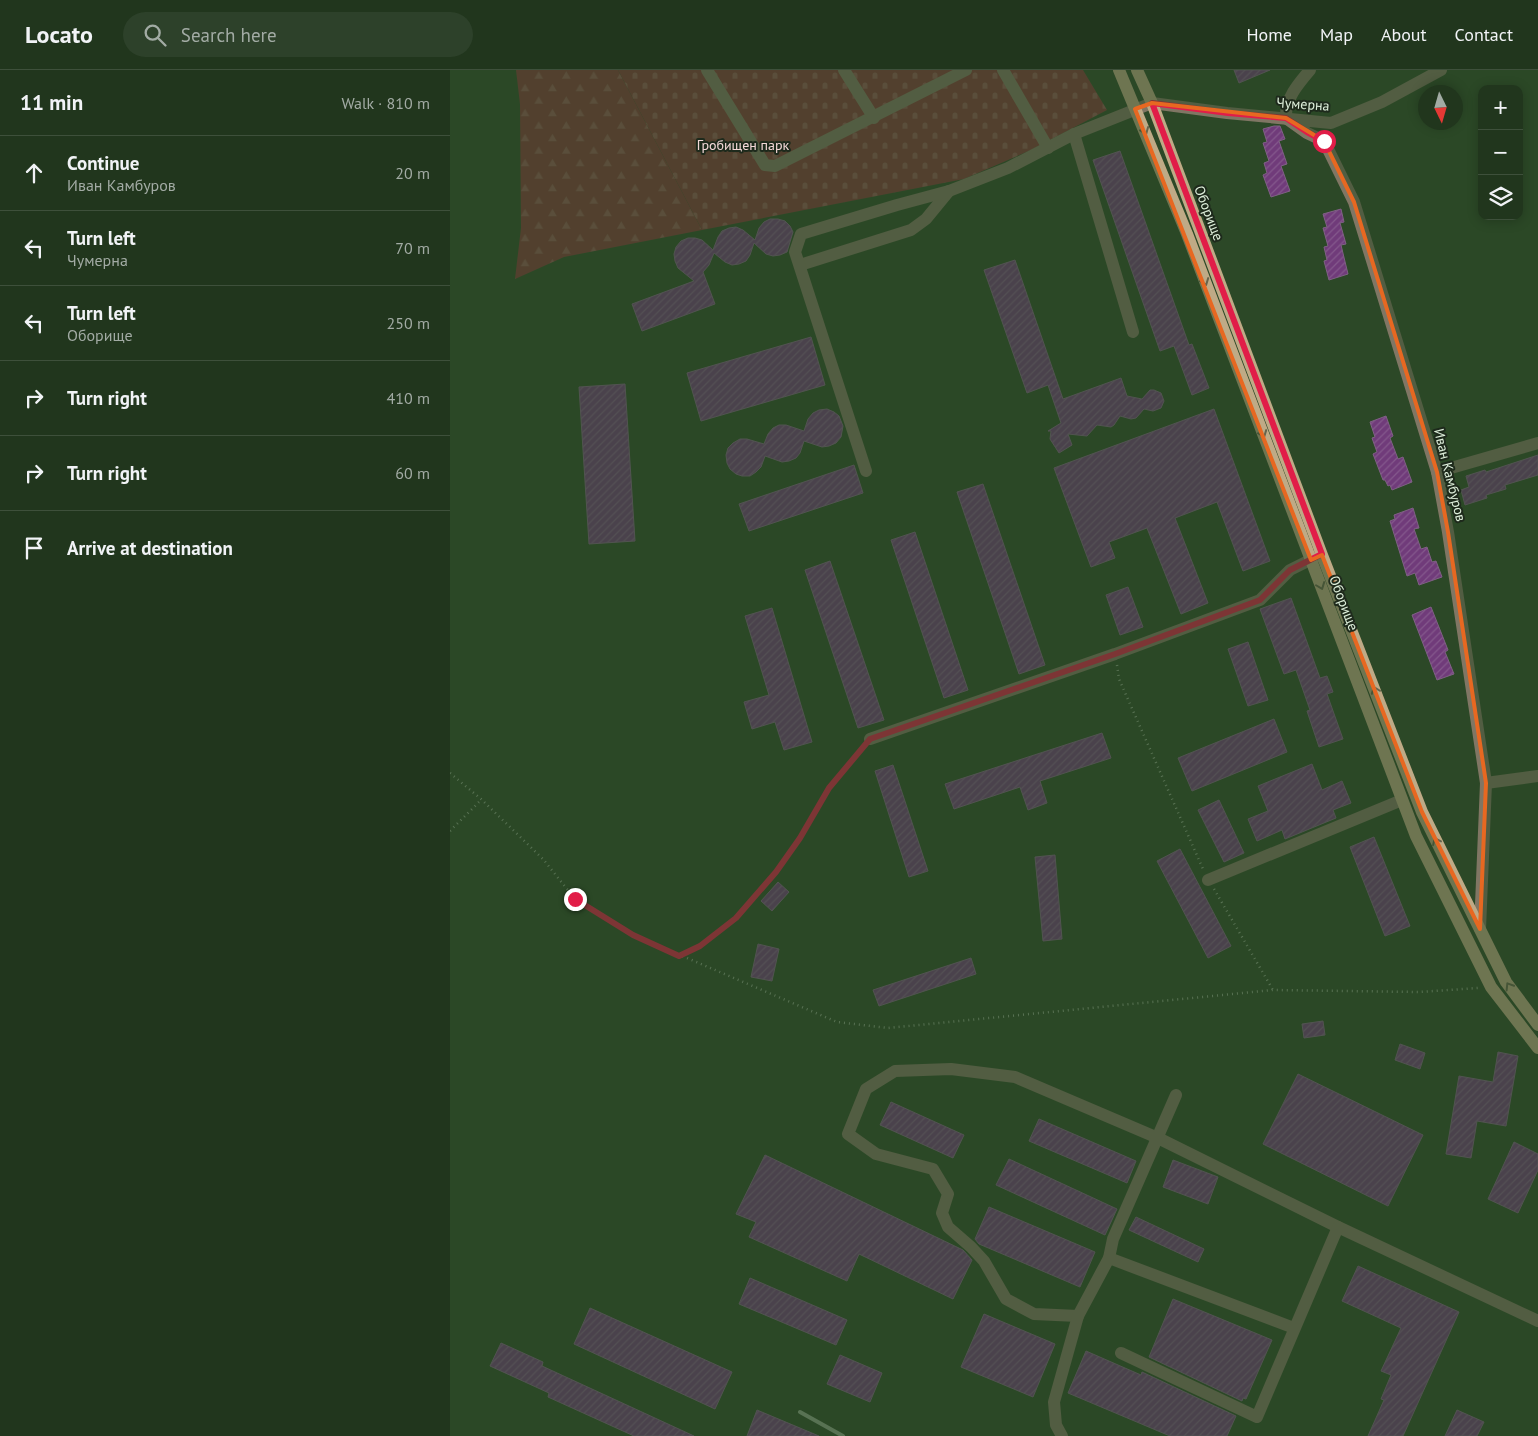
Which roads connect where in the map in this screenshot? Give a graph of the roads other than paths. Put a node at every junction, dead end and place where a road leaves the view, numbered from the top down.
1 (707, 70) edge
2 (844, 70) edge
3 (966, 70) edge
4 (1003, 70) edge
5 (1119, 70) edge
6 (1137, 70) edge
7 (1310, 70) edge
8 (1441, 70) edge
9 (1152, 103) junction
10 (1136, 109) junction
11 (874, 118) junction
12 (1286, 118) junction
13 (1074, 134) junction
14 (1048, 148) junction
15 (949, 191) junction
16 (800, 265) junction
17 (1133, 332) dead end
18 (1538, 443) edge
19 (866, 471) dead end
20 (1437, 472) junction
21 (1316, 557) junction
22 (870, 739) road end
23 (1538, 776) edge
24 (1486, 783) junction
25 (1402, 800) junction
26 (1208, 880) road end
27 (1480, 929) junction
28 (1538, 1025) edge
29 (1538, 1048) edge
30 (1176, 1095) dead end
31 (1158, 1138) junction
32 (1338, 1227) junction
33 (1108, 1258) junction
34 (1078, 1316) junction
35 (1538, 1321) edge
36 (1294, 1328) junction
37 (1120, 1353) dead end
38 (1062, 1436) edge

1 - 11 street
2 - 11 street
3 - 11 street
4 - 14 street
5 - 10 main road, Оборище
6 - 9 main road, Оборище
7 - 12 street
8 - 12 street, Чумерна
9 - 10 street
9 - 12 street, Чумерна
9 - 21 main road, Оборище
10 - 13 street
10 -> 21 main road, Оборище
12 - 20 street, Иван Камбуров
13 - 14 street
13 - 17 street
14 - 15 street
15 - 16 street
15 - 16 street
16 - 19 street
18 - 20 street
20 - 24 street, Иван Камбуров
21 - 22 street
21 -> 25 main road, Оборище
27 -> 21 main road, Оборище
23 - 24 street
24 - 27 street, Иван Камбуров
25 - 26 street
25 - 29 main road, Оборище
28 -> 27 main road, Оборище
30 - 31 street
31 - 32 street
31 - 33 street
31 - 34 street
32 - 35 street
32 - 36 street
33 - 34 street
33 - 36 street
34 - 38 street
36 - 37 street

